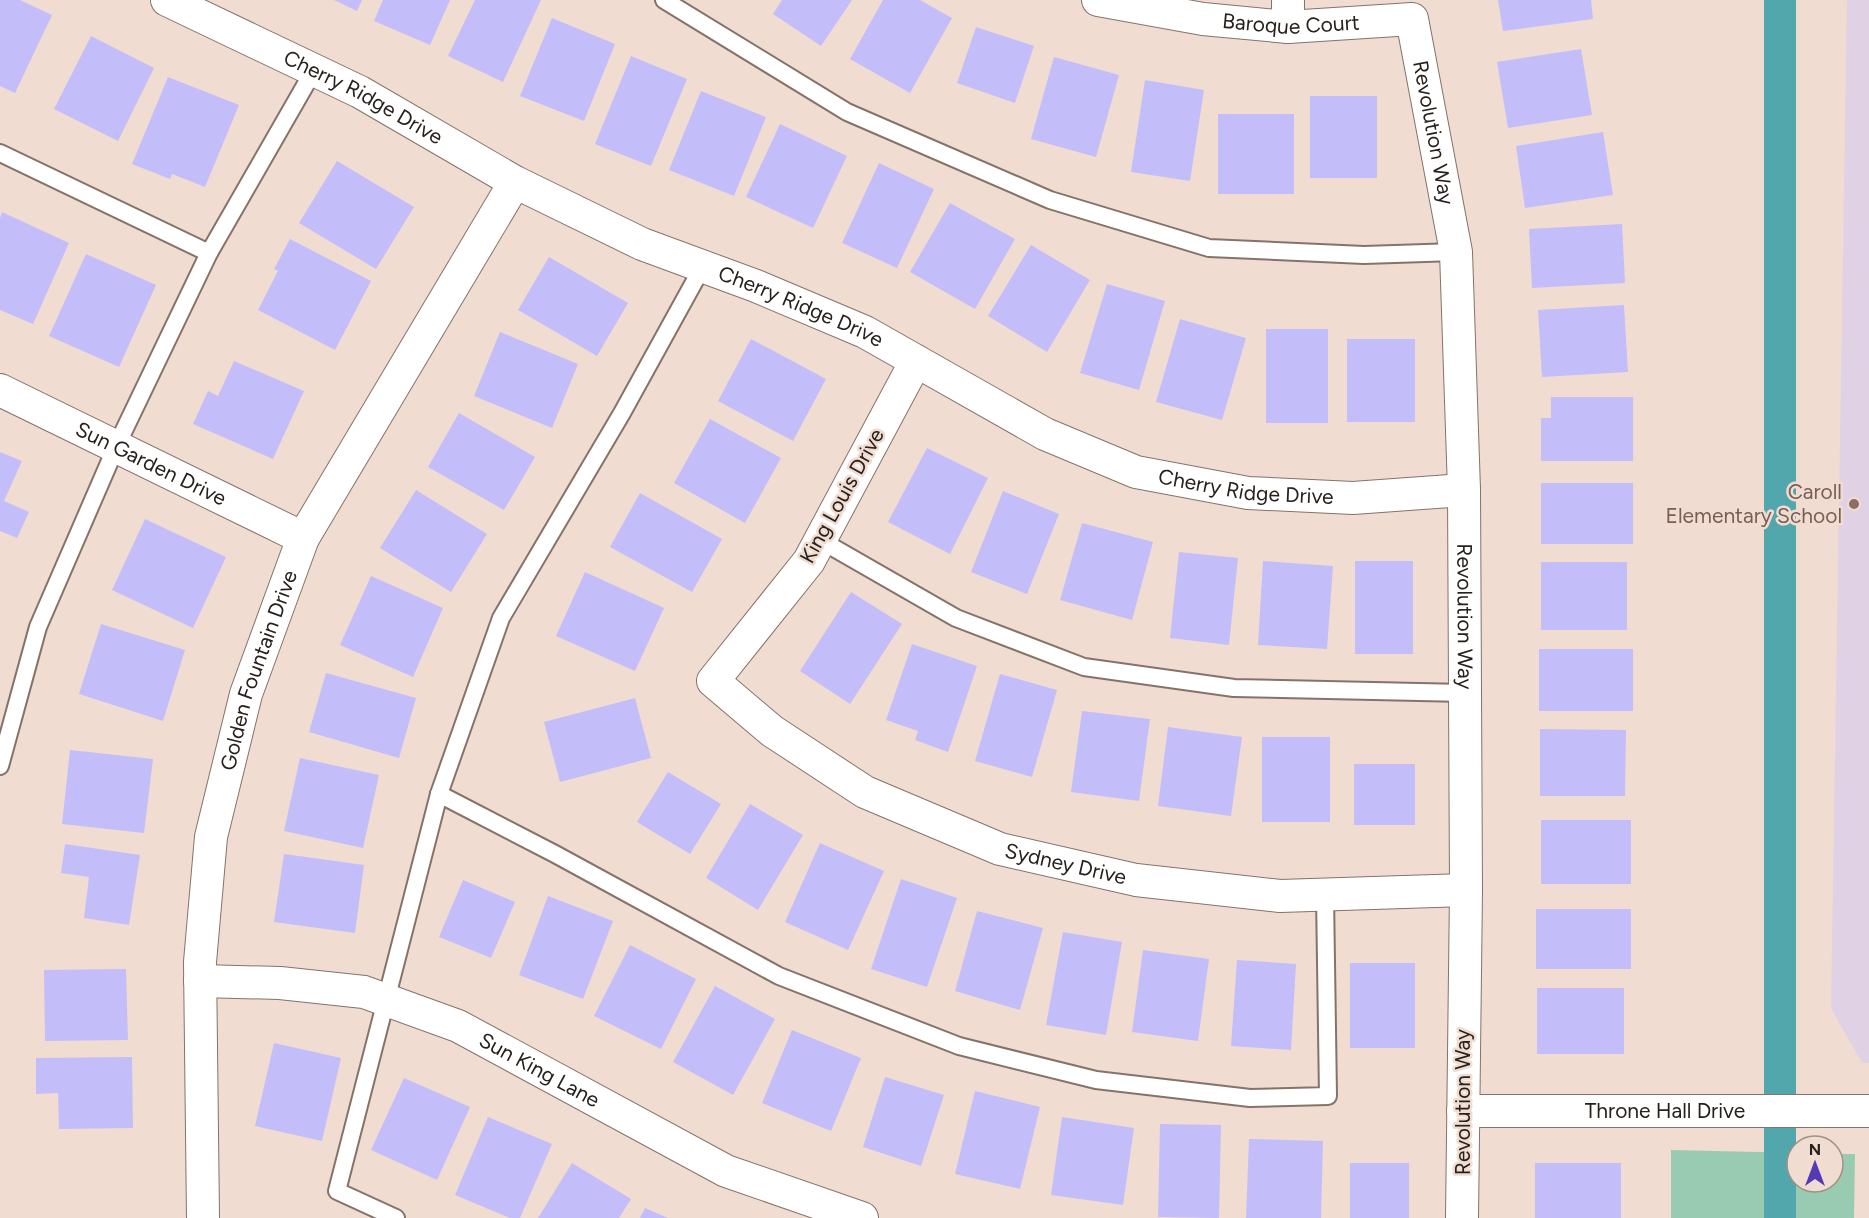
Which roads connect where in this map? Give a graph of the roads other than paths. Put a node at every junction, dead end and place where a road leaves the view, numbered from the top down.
1 (167, 0) edge
2 (664, 0) edge
3 (1098, 0) edge
4 (220, 12) edge
5 (1288, 14) edge
6 (1412, 19) joint
7 (314, 70) junction
8 (0, 153) edge
9 (515, 182) junction
10 (1456, 252) junction
11 (209, 253) junction
12 (703, 266) junction
13 (916, 361) junction
14 (0, 390) edge
15 (116, 447) junction
16 (1464, 490) junction
17 (303, 538) junction
18 (820, 540) junction
19 (712, 681) joint
20 (1465, 693) junction
21 (0, 766) edge
22 (439, 794) junction
23 (1466, 890) junction
24 (1325, 895) junction
25 (200, 981) junction
26 (385, 999) junction
27 (1463, 1110) junction
28 (1863, 1111) edge
29 (203, 1218) edge
30 (396, 1218) edge
31 (862, 1218) edge
32 (1462, 1218) edge

1 - 4 street, Cherry Ridge Drive
2 - 10 lane
3 - 5 street, Baroque Court
4 - 7 street, Cherry Ridge Drive
5 - 6 street, Baroque Court
6 - 10 street, Revolution Way
7 - 9 street, Cherry Ridge Drive
7 - 11 lane
8 - 11 lane
9 - 12 street, Cherry Ridge Drive
9 - 17 street, Golden Fountain Drive
10 - 16 street, Revolution Way
11 - 15 lane
12 - 13 street, Cherry Ridge Drive
12 - 22 lane
13 - 16 street, Cherry Ridge Drive
13 - 18 street, King Louis Drive
14 - 15 street, Sun Garden Drive
15 - 17 street, Sun Garden Drive
15 - 21 lane
16 - 20 street, Revolution Way
17 - 25 street, Golden Fountain Drive
18 - 19 street, King Louis Drive
18 - 20 lane
19 - 24 street, Sydney Drive
20 - 23 street, Revolution Way
22 - 24 lane
22 - 26 lane
23 - 24 street, Sydney Drive
23 - 27 street, Revolution Way
25 - 26 street, Sun King Lane
25 - 29 street, Golden Fountain Drive
26 - 30 lane
26 - 31 street, Sun King Lane
27 - 28 street, Throne Hall Drive
27 - 32 street, Revolution Way

